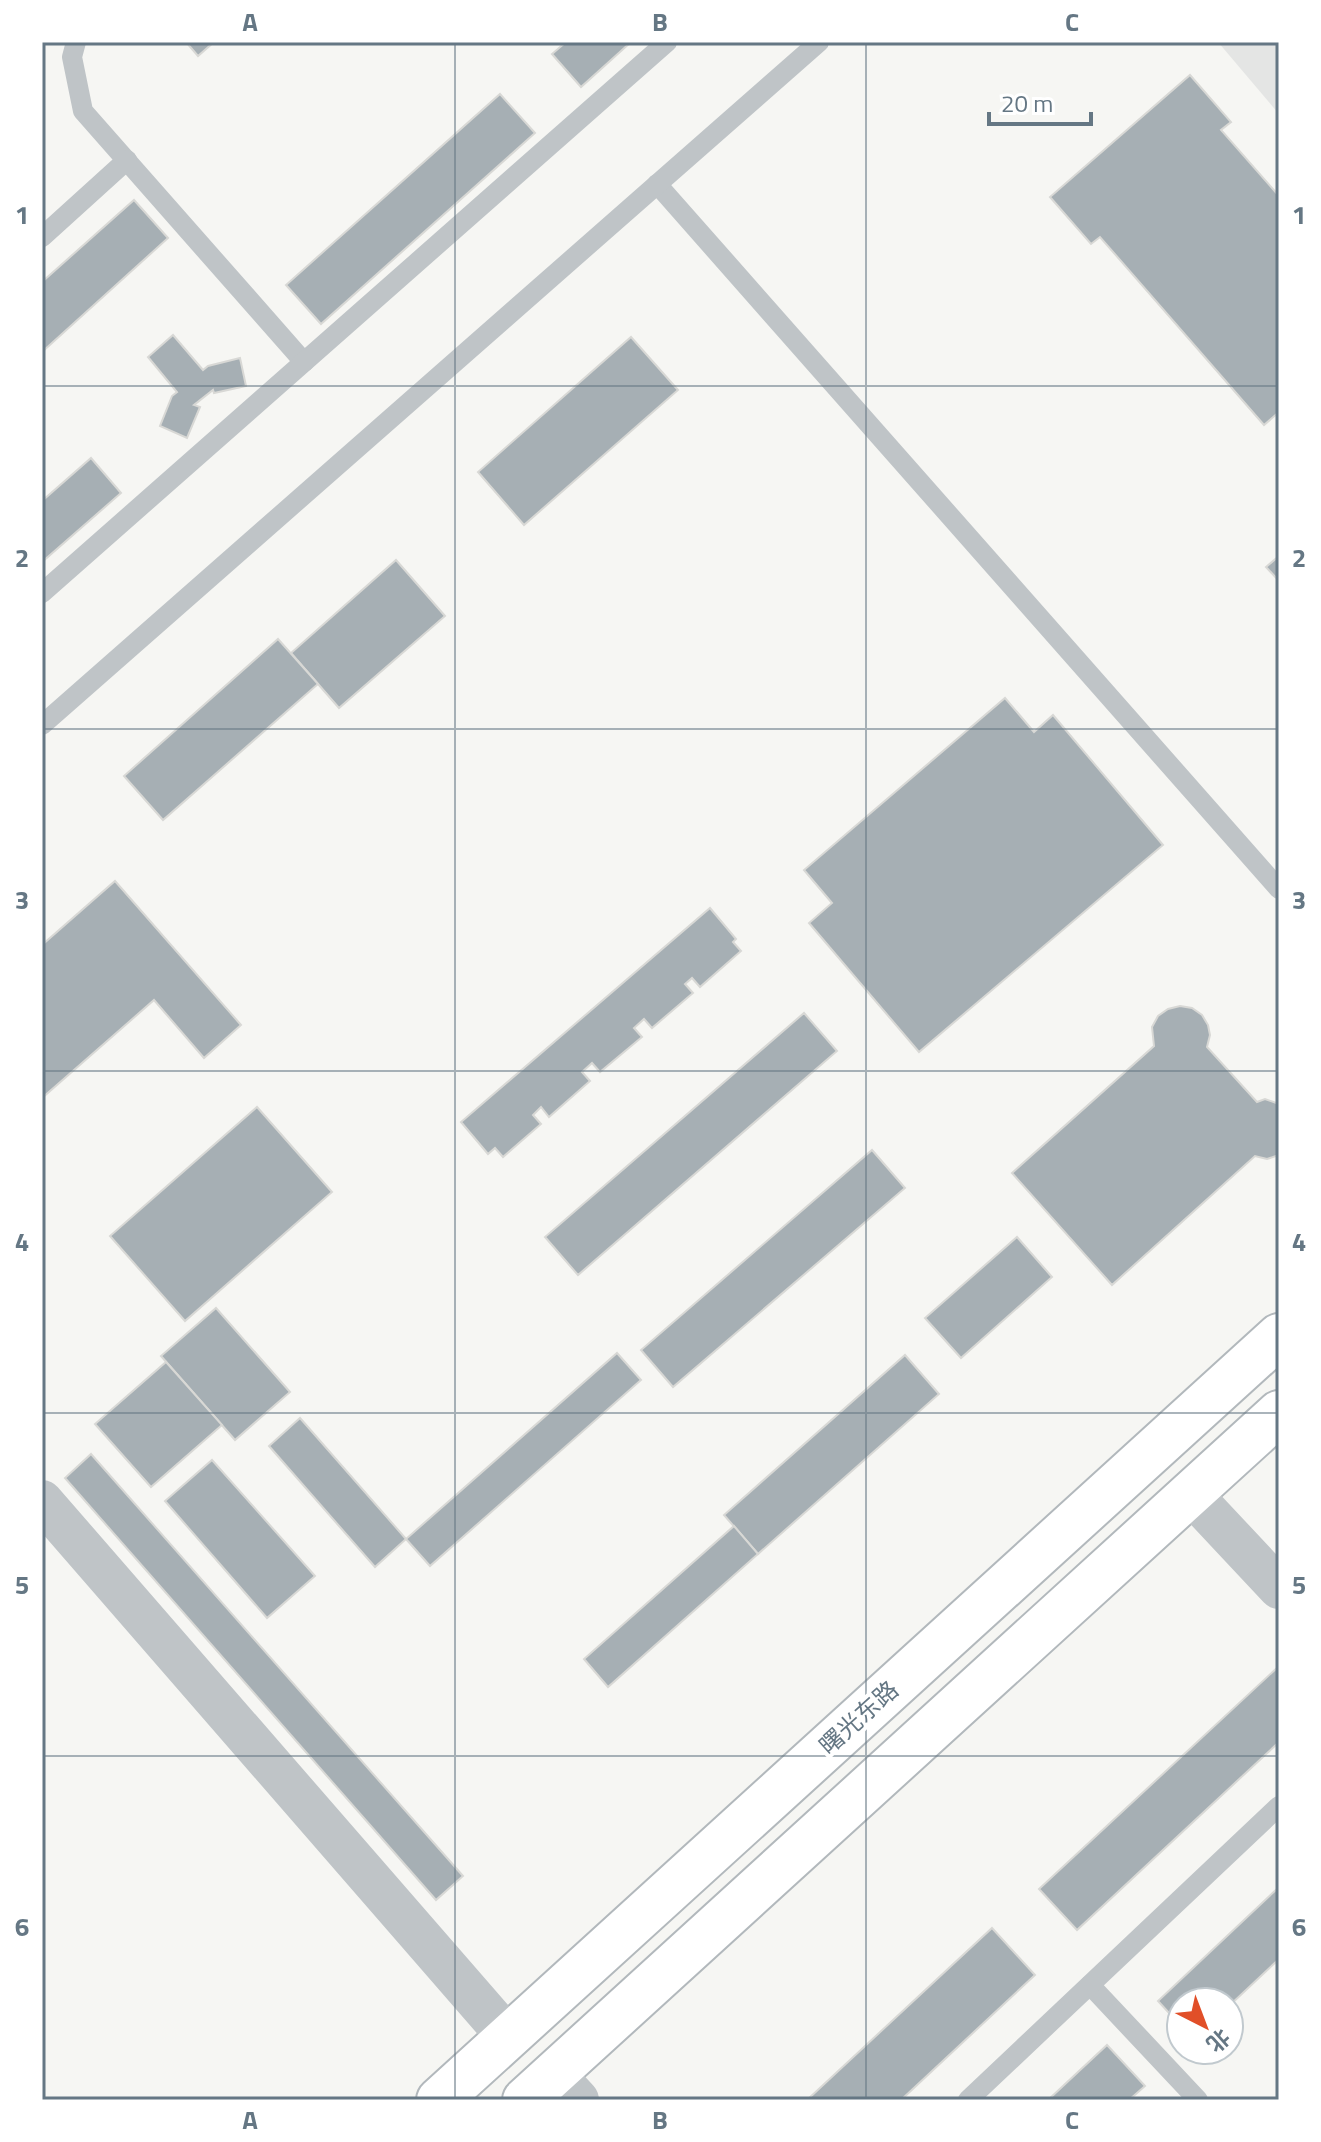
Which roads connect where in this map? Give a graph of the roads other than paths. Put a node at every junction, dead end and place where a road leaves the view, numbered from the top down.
1 (76, 42) edge
2 (667, 42) edge
3 (819, 42) edge
4 (127, 160) junction
5 (657, 184) junction
6 (42, 237) edge
7 (304, 362) junction
8 (42, 593) edge
9 (42, 725) edge
10 (1279, 889) edge
11 (1279, 1336) edge
12 (1279, 1413) edge
13 (1191, 1494) junction
14 (42, 1501) edge
15 (1279, 1588) edge
16 (1279, 1806) edge
17 (1090, 1985) junction
18 (508, 2037) junction
19 (552, 2091) edge
20 (439, 2100) edge
21 (968, 2100) edge
22 (1198, 2100) edge

1 - 4 lane
2 - 7 lane
3 - 5 lane
4 - 6 lane
4 - 7 lane
5 - 9 lane
5 - 10 lane
7 - 8 lane
11 - 18 main road, 曙光东路
12 - 13 main road
13 - 15 street
13 - 19 main road
14 - 18 street
16 - 17 lane
17 - 21 lane
17 - 22 lane
18 - 20 main road, 曙光东路

